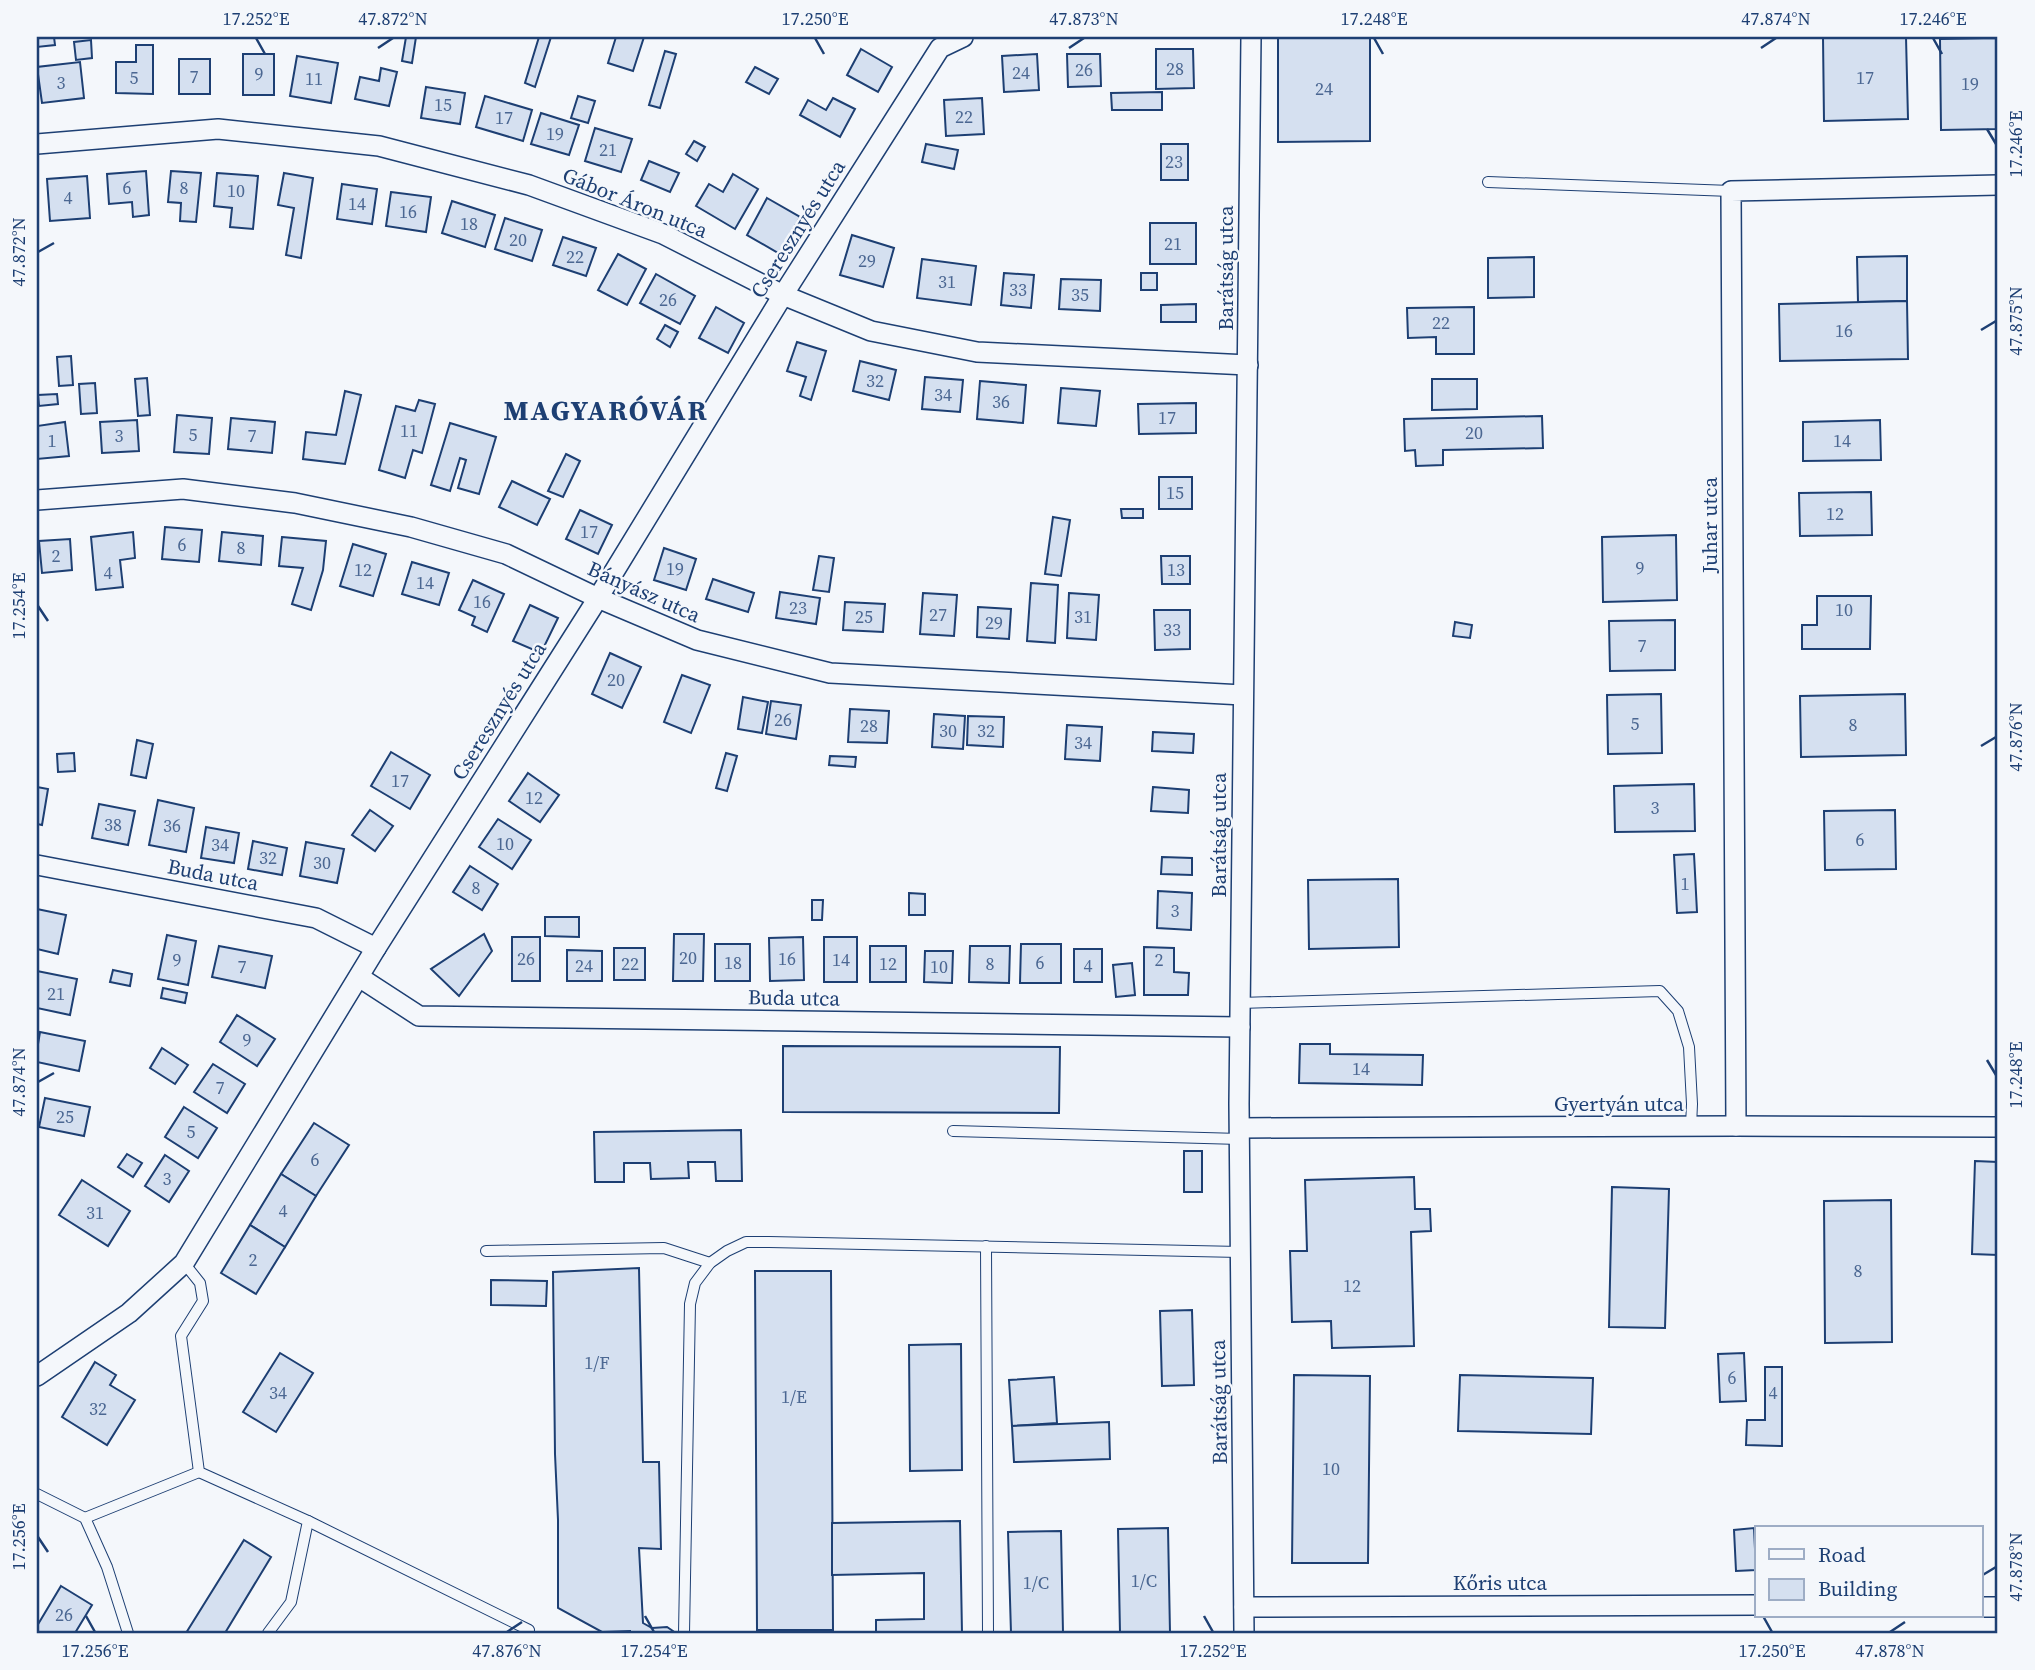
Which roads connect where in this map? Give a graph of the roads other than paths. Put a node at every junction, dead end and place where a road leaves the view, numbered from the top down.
1 (963, 37) edge
2 (1251, 37) edge
3 (37, 144) edge
4 (1488, 183) dead end
5 (1998, 185) edge
6 (1731, 191) junction
7 (783, 295) junction
8 (1248, 365) junction
9 (37, 500) edge
10 (598, 597) junction
11 (1243, 695) junction
12 (37, 865) edge
13 (376, 948) junction
14 (359, 977) junction
15 (1240, 1003) junction
16 (1240, 1027) junction
17 (1691, 1126) junction
18 (1736, 1126) junction
19 (1998, 1127) edge
20 (953, 1132) dead end
21 (1240, 1134) junction
22 (986, 1246) junction
23 (486, 1251) dead end
24 (1240, 1252) junction
25 (184, 1263) junction
26 (710, 1264) junction
27 (37, 1376) edge
28 (199, 1472) junction
29 (37, 1494) edge
30 (85, 1518) junction
31 (308, 1521) junction
32 (1755, 1605) edge
33 (1244, 1606) junction
34 (529, 1630) dead end
35 (128, 1633) edge
36 (268, 1633) edge
37 (684, 1633) edge
38 (988, 1633) edge
39 (1244, 1633) edge

1 - 7 street, Cseresznyés utca
2 - 8 street, Barátság utca
3 - 7 street, Gábor Áron utca
4 - 6 lane
5 - 6 street
6 - 18 street, Juhar utca
7 - 8 street, Gábor Áron utca
7 - 10 street, Cseresznyés utca
8 - 11 street, Barátság utca
9 - 10 street, Bányász utca
10 - 11 street, Bányász utca
10 - 13 street, Cseresznyés utca
11 - 15 street, Barátság utca
12 - 13 street, Buda utca
13 - 14 street, Cseresznyés utca
14 - 16 street, Buda utca
14 - 25 street, Cseresznyés utca
15 - 16 street, Barátság utca
15 - 17 lane
16 - 21 street, Barátság utca
17 - 18 street, Gyertyán utca
17 - 21 street, Gyertyán utca
18 - 19 street, Gyertyán utca
20 - 21 lane
21 - 24 street, Barátság utca
22 - 24 lane
22 - 26 lane
22 - 38 lane
23 - 26 lane
24 - 33 street, Barátság utca
25 - 27 street, Cseresznyés utca
25 - 28 lane
26 - 37 lane
28 - 30 lane
28 - 31 lane
29 - 30 lane
30 - 35 lane
31 - 34 lane
31 - 36 lane
32 - 33 street, Kőris utca
33 - 39 street, Barátság utca

